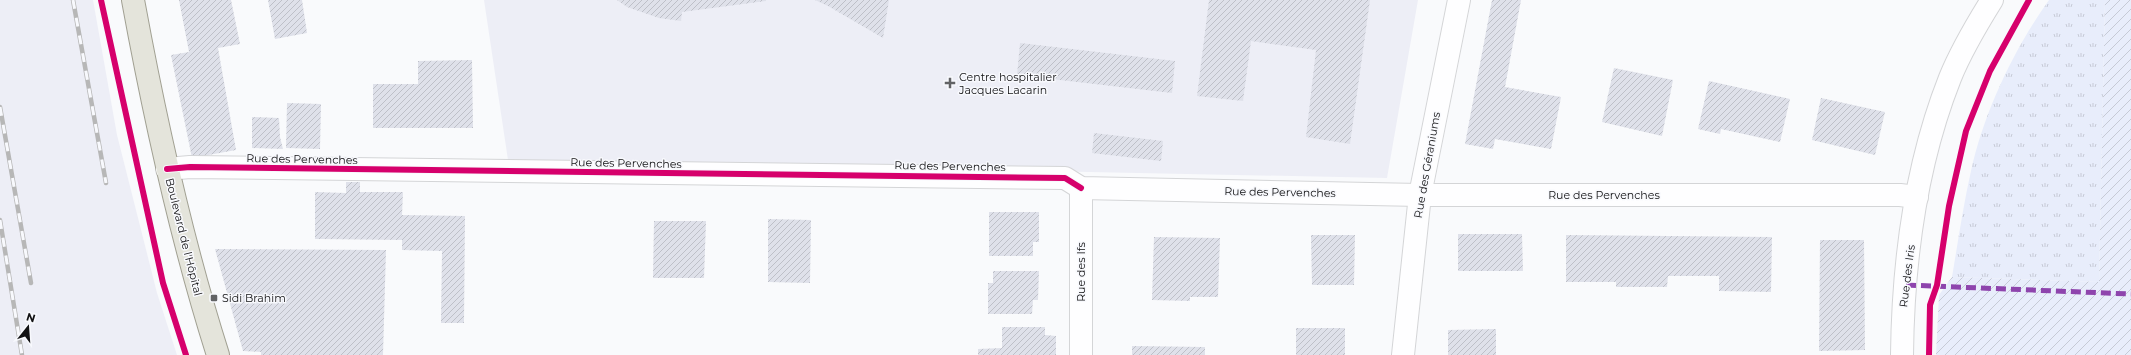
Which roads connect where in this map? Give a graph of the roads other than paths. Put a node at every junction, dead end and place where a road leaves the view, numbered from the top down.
1 (133, 0) edge
2 (1459, 0) edge
3 (1992, 0) edge
4 (167, 169) junction
5 (1081, 188) junction
6 (1420, 195) junction
7 (1917, 197) junction
8 (218, 355) edge
9 (1081, 355) edge
10 (1403, 355) edge
11 (1902, 355) edge

1 - 4 main road, Boulevard de l'Hôpital
2 - 6 street, Rue des Géraniums
3 - 7 street, Rue des Iris
4 - 5 street, Rue des Pervenches
4 - 8 main road, Boulevard de l'Hôpital
5 - 6 street, Rue des Pervenches
5 - 9 street, Rue des Ifs
6 - 7 street, Rue des Pervenches
6 - 10 street, Rue des Géraniums
7 - 11 street, Rue des Iris

